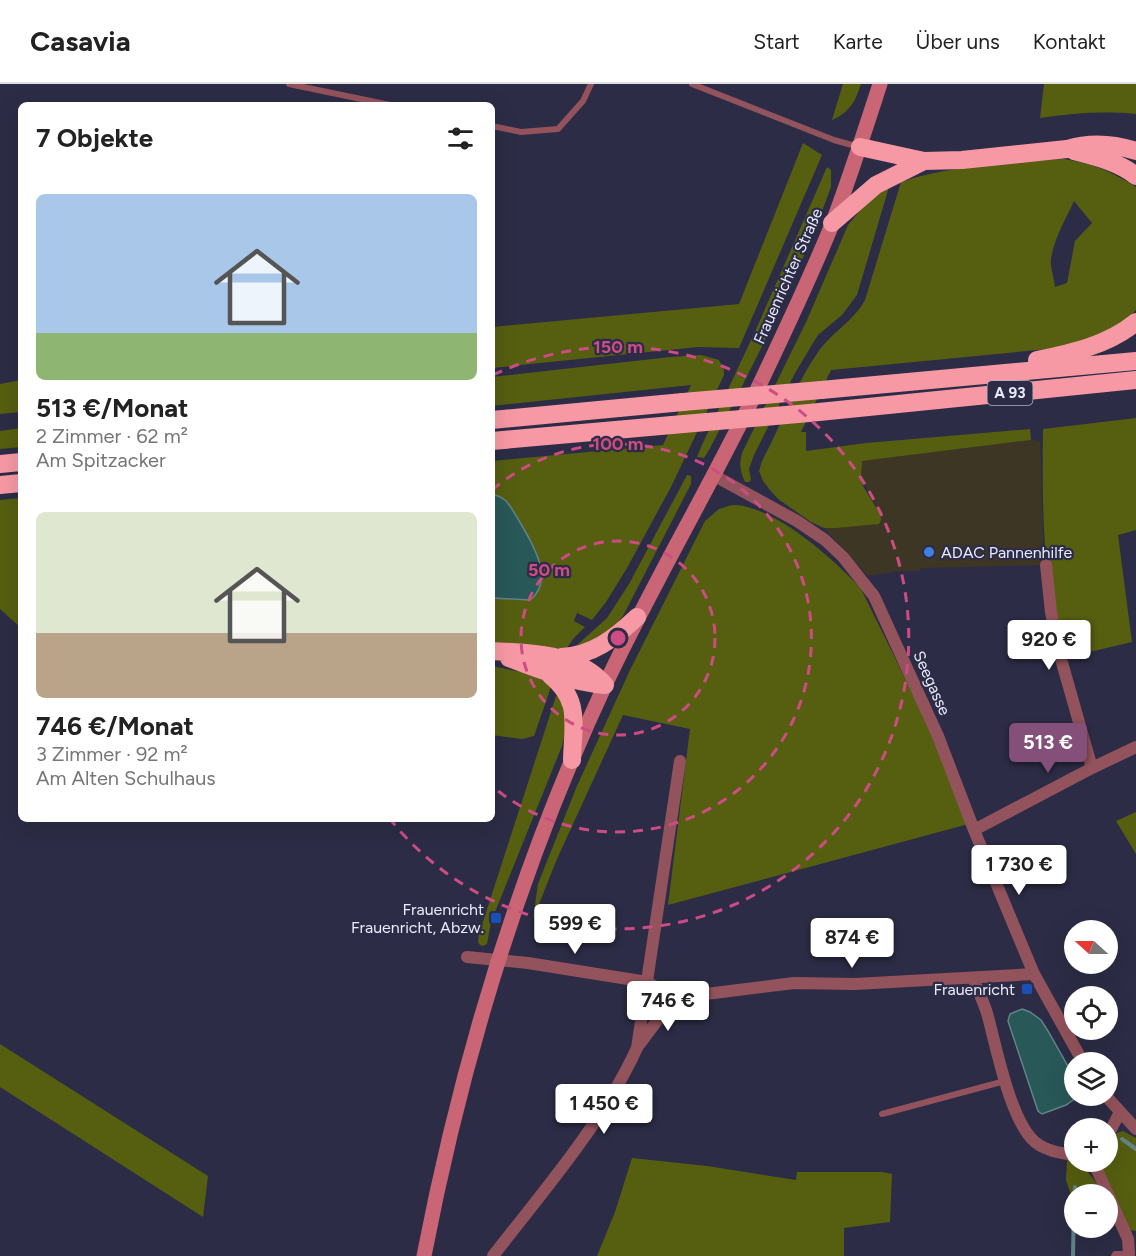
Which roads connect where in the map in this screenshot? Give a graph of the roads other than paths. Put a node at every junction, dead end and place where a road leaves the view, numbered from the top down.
1 (289, 84) edge
2 (591, 84) edge
3 (692, 84) edge
4 (880, 84) edge
5 (376, 102) edge
6 (495, 127) edge
7 (860, 147) junction
8 (1067, 149) junction
9 (1136, 151) edge
10 (924, 161) junction
11 (1136, 176) edge
12 (832, 223) junction
13 (1136, 322) edge
14 (1136, 361) edge
15 (953, 377) junction
16 (1136, 380) edge
17 (495, 420) edge
18 (495, 441) edge
19 (18, 462) edge
20 (0, 464) edge
21 (713, 475) junction
22 (18, 483) edge
23 (0, 485) edge
24 (1046, 565) dead end
25 (637, 617) junction
26 (495, 652) edge
27 (550, 665) junction
28 (605, 685) junction
29 (1136, 747) edge
30 (572, 760) junction
31 (680, 761) dead end
32 (1092, 768) junction
33 (974, 830) junction
34 (467, 957) dead end
35 (498, 960) junction
36 (1034, 974) junction
37 (973, 978) junction
38 (647, 982) junction
39 (674, 998) junction
40 (637, 1048) junction
41 (1077, 1052) edge
42 (1005, 1081) junction
43 (1114, 1106) edge
44 (1119, 1112) junction
45 (882, 1114) dead end
46 (1116, 1118) edge
47 (1136, 1128) edge
48 (1064, 1153) edge
49 (1098, 1172) edge
50 (1129, 1254) joint
51 (424, 1256) edge
52 (493, 1256) edge
53 (1114, 1256) edge

1 - 5 lane
2 - 6 lane
3 - 7 lane
4 - 7 main road, Frauenrichter Straße
7 - 10 highway
7 - 12 main road, Frauenrichter Straße
8 - 9 highway
8 - 10 highway
8 - 11 highway
10 - 12 highway
12 - 21 main road, Frauenrichter Straße
13 - 15 highway
14 - 15 highway, A 93
15 - 17 highway, A 93, bridge
16 - 18 highway, A 93, bridge
19 - 20 highway
21 - 25 main road, Frauenrichter Straße
21 - 33 street, Seegasse
22 - 23 highway
24 - 32 street
25 - 27 highway
25 - 28 main road, Frauenrichter Straße
26 - 27 highway
27 - 28 highway
27 - 30 highway
28 - 30 main road, Frauenrichter Straße
29 - 32 street
30 - 35 main road, Frauenrichter Straße
31 - 38 street
32 - 33 street
33 - 36 street, Seegasse
34 - 35 street
35 - 38 street
35 - 51 main road, Frauenrichter Straße
36 - 37 street
36 - 41 street, Seegasse
37 - 39 street
37 - 42 street
38 - 39 street
38 - 40 street
39 - 40 street
40 - 52 street
42 - 45 lane
42 - 48 street
43 - 44 street
44 - 46 street
44 - 47 street
49 - 50 street
50 - 53 lane

